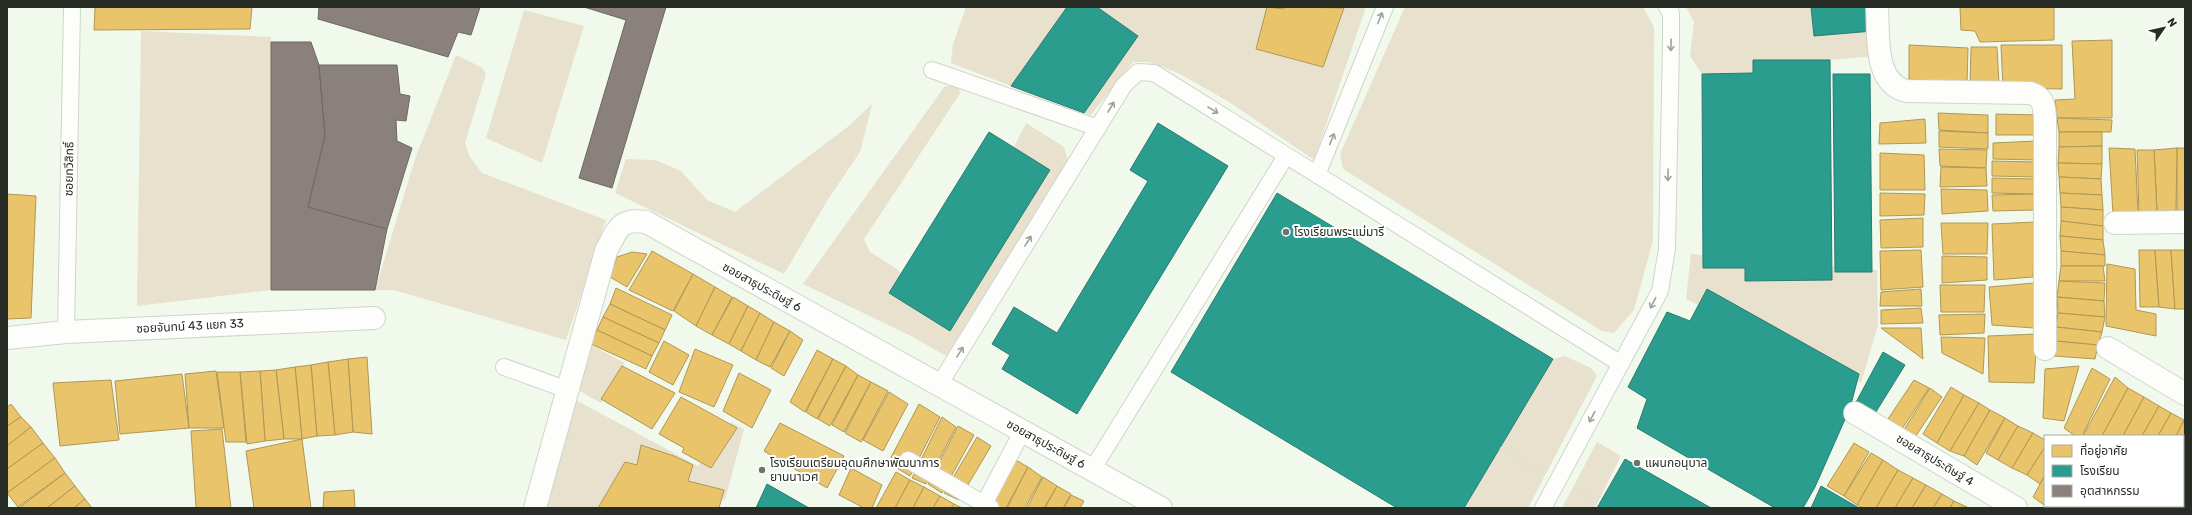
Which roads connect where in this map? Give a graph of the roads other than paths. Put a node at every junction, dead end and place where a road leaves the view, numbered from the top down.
1 (72, 7) edge
2 (1385, 7) edge
3 (1667, 7) edge
4 (1877, 7) edge
5 (932, 70) dead end
6 (1098, 128) junction
7 (1286, 156) junction
8 (1317, 175) junction
9 (2185, 222) edge
10 (2115, 223) dead end
11 (374, 318) dead end
12 (66, 332) junction
13 (7, 338) edge
14 (2108, 348) dead end
15 (2045, 349) dead end
16 (1621, 364) junction
17 (504, 367) dead end
18 (939, 385) junction
19 (568, 390) junction
20 (2185, 394) edge
21 (1855, 412) dead end
22 (1022, 432) junction
23 (908, 460) dead end
24 (1092, 470) junction
25 (987, 506) edge
26 (535, 508) edge
27 (1161, 508) edge
28 (1543, 508) edge
29 (2016, 508) edge

1 - 12 lane, ซอยทวีสิทธิ์
8 -> 2 lane
3 -> 16 lane
4 - 15 street
5 - 6 lane
6 -> 7 lane
18 -> 6 lane
7 - 8 lane
7 - 24 lane
8 - 16 lane
9 - 10 street
11 - 12 street, ซอยจันทน์ 43 แยก 33
12 - 13 street, ซอยจันทน์ 43 แยก 33
14 - 20 street
16 -> 28 lane
17 - 19 lane
18 - 19 street, ซอยสาธุประดิษฐ์ 6
18 - 22 street, ซอยสาธุประดิษฐ์ 6
19 - 26 street, ซอยสาธุประดิษฐ์ 6
21 - 29 street, ซอยสาธุประดิษฐ์ 4
22 - 24 street, ซอยสาธุประดิษฐ์ 6
22 - 25 lane
23 - 25 lane
24 - 27 street, ซอยสาธุประดิษฐ์ 6

